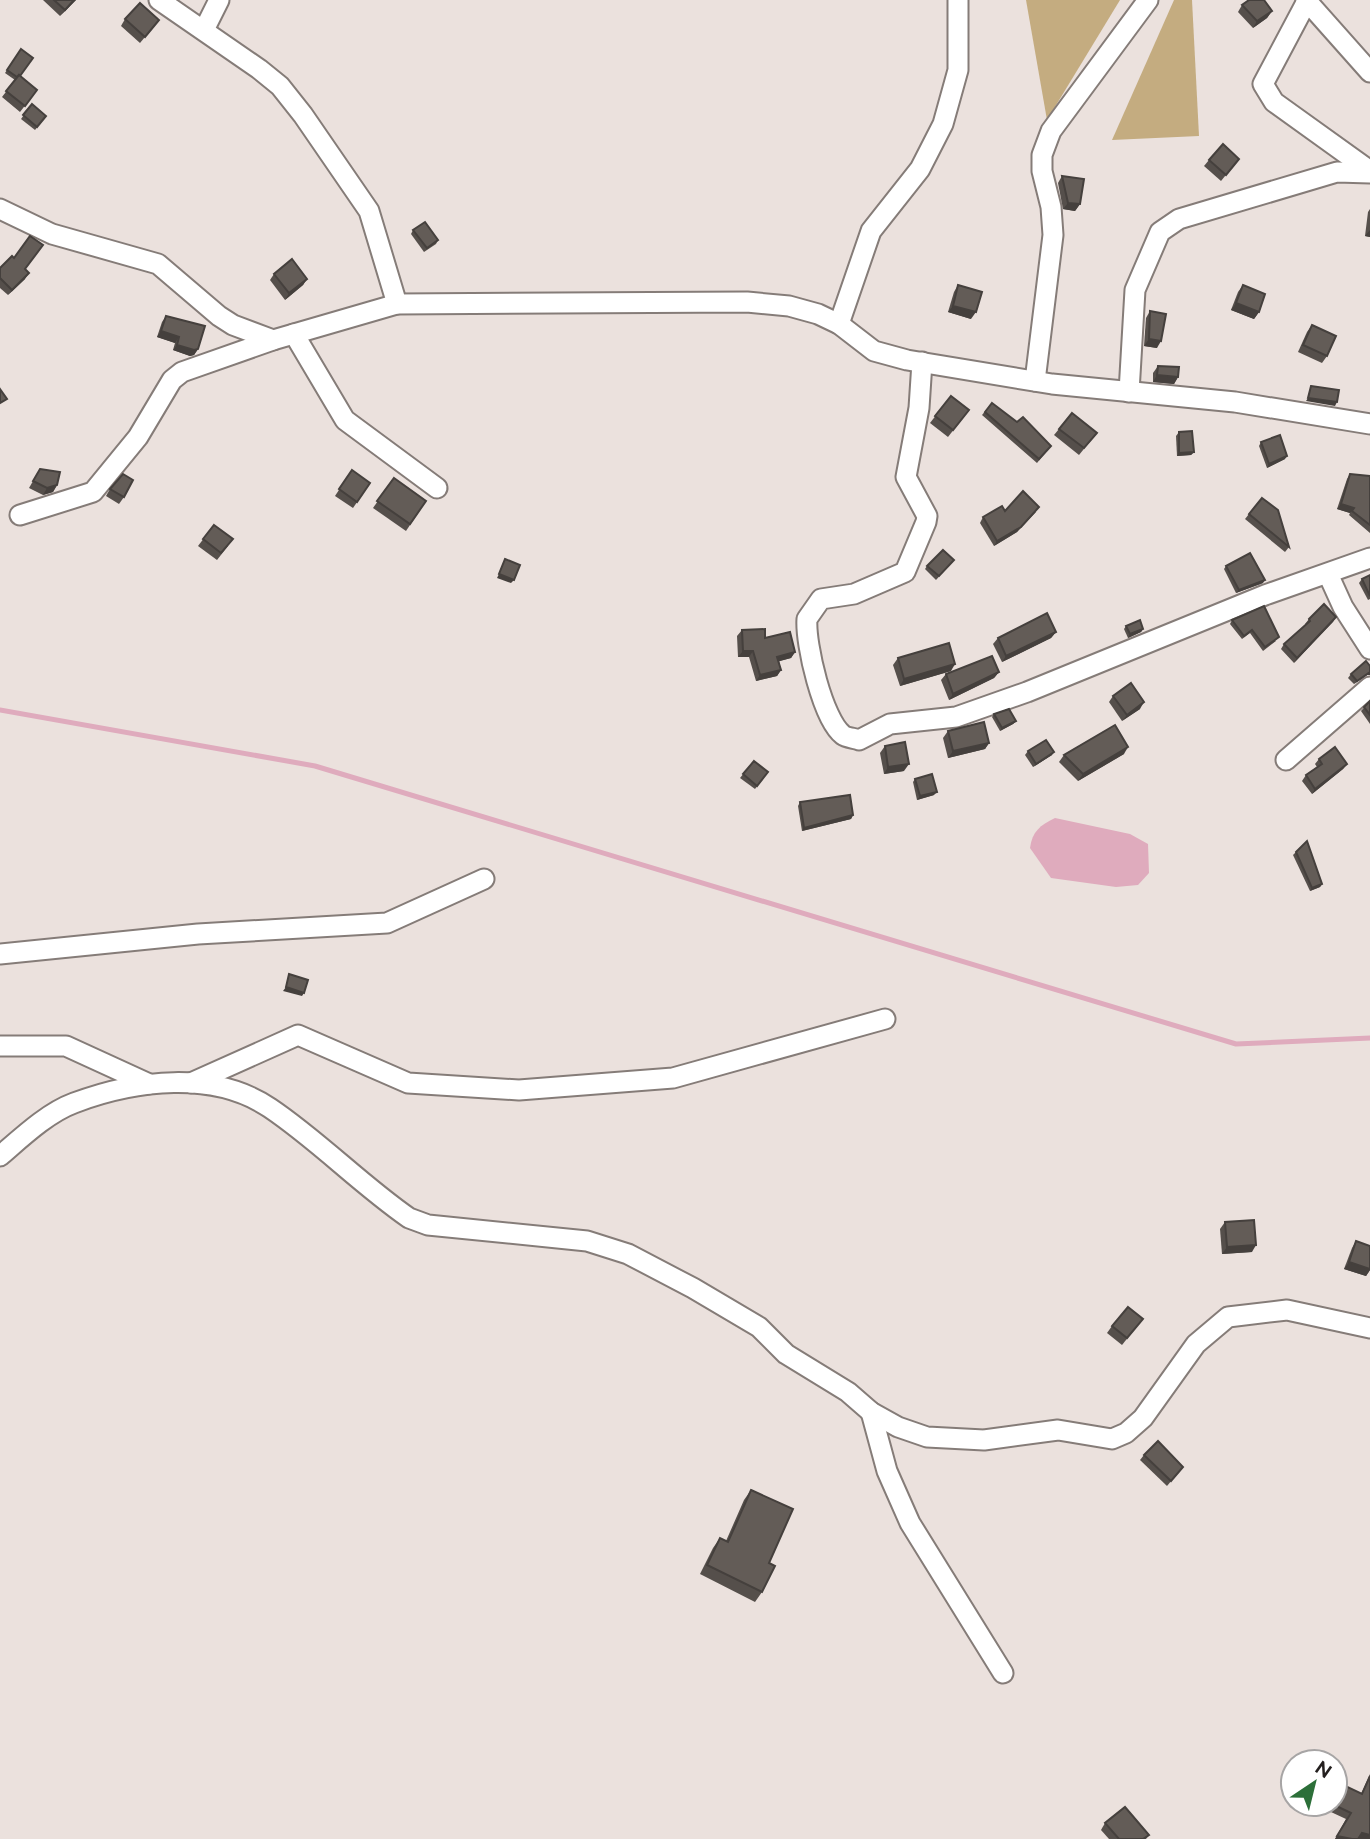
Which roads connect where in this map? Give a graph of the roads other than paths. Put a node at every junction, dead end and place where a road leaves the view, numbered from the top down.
1 (159, 0) edge
2 (219, 0) edge
3 (958, 0) edge
4 (1148, 0) edge
5 (1307, 0) edge
6 (204, 30) junction
7 (1370, 72) edge
8 (1370, 172) edge
9 (0, 209) edge
10 (397, 304) junction
11 (839, 324) junction
12 (294, 334) junction
13 (273, 340) junction
14 (922, 362) junction
15 (1035, 381) junction
16 (1129, 392) junction
17 (1370, 424) edge
18 (437, 488) dead end
19 (20, 515) dead end
20 (1370, 558) edge
21 (1328, 574) junction
22 (1370, 649) edge
23 (1370, 687) edge
24 (1286, 760) dead end
25 (484, 879) dead end
26 (0, 954) edge
27 (885, 1019) dead end
28 (0, 1046) edge
29 (191, 1083) junction
30 (149, 1084) junction
31 (0, 1156) edge
32 (1370, 1328) edge
33 (871, 1412) junction
34 (1003, 1673) dead end

1 - 6 street
2 - 6 street
3 - 11 street
4 - 15 street
5 - 7 street
5 - 8 street
6 - 10 street
8 - 16 street
9 - 13 street
10 - 11 street
10 - 12 street
11 - 14 street
12 - 13 street
12 - 18 street
13 - 19 street
14 - 15 street
14 - 21 street
15 - 16 street
16 - 17 street
20 - 21 street
21 - 22 street
23 - 24 street
25 - 26 street
27 - 29 street
28 - 30 street
29 - 30 street
29 - 33 street
30 - 31 street
32 - 33 street
33 - 34 street

